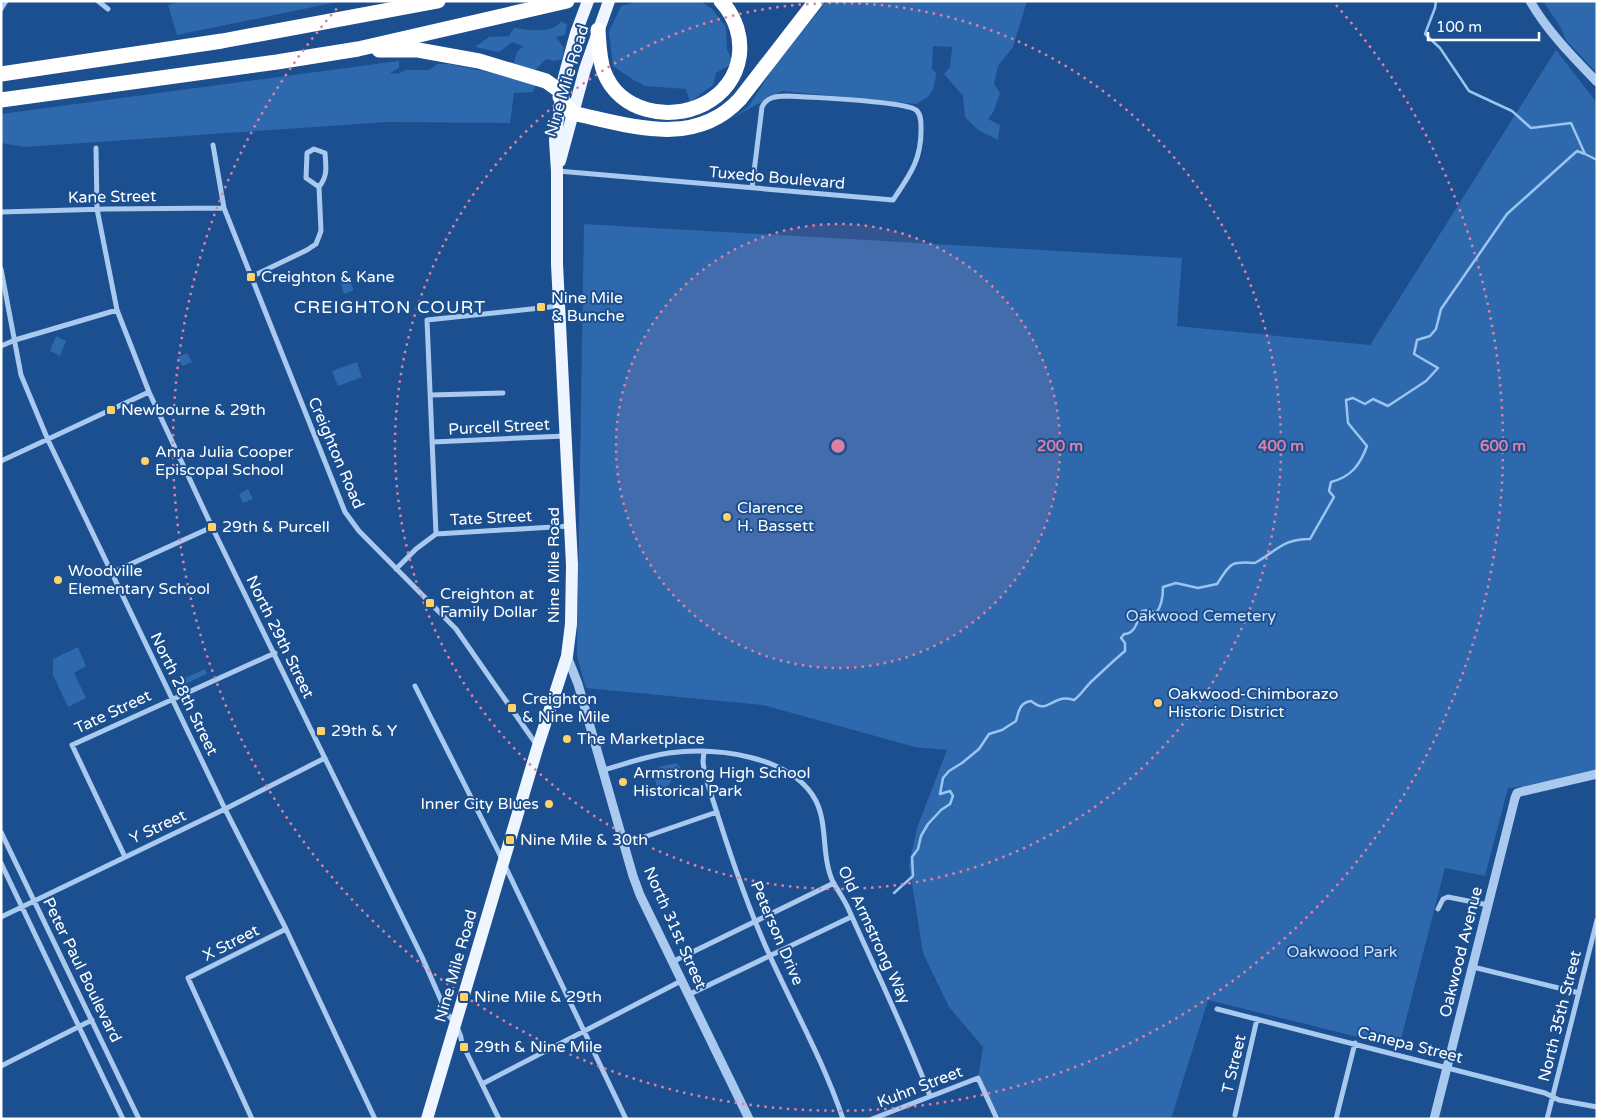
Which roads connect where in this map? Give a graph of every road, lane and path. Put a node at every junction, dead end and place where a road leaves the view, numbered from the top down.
1 (6, 1) edge
2 (98, 1) edge
3 (391, 1) edge
4 (438, 1) edge
5 (567, 1) edge
6 (588, 1) edge
7 (609, 1) edge
8 (721, 1) edge
9 (816, 1) edge
10 (1530, 1) edge
11 (108, 8) dead end
12 (1, 9) edge
13 (370, 14) junction
14 (598, 30) junction
15 (358, 49) junction
16 (1, 74) edge
17 (1597, 82) edge
18 (560, 94) junction
19 (1, 100) edge
20 (572, 113) junction
21 (213, 145) dead end
22 (96, 148) dead end
23 (558, 171) junction
24 (319, 187) junction
25 (752, 188) junction
26 (224, 208) junction
27 (97, 209) junction
28 (1, 212) edge
29 (1, 269) edge
30 (250, 277) junction
31 (560, 306) junction
32 (117, 310) junction
33 (15, 340) junction
34 (1, 346) edge
35 (149, 392) junction
36 (503, 393) dead end
37 (431, 395) junction
38 (567, 436) junction
39 (48, 440) junction
40 (433, 442) junction
41 (1, 461) edge
42 (570, 526) junction
43 (212, 527) junction
44 (436, 534) junction
45 (396, 569) junction
46 (111, 573) junction
47 (274, 653) junction
48 (566, 656) junction
49 (415, 686) dead end
50 (173, 699) junction
51 (538, 747) junction
52 (704, 751) junction
53 (325, 758) junction
54 (603, 770) junction
55 (1597, 774) edge
56 (225, 809) junction
57 (717, 812) junction
58 (1, 832) edge
59 (624, 844) junction
60 (125, 857) junction
61 (503, 862) junction
62 (1, 863) edge
63 (834, 883) junction
64 (35, 901) junction
65 (1488, 905) junction
66 (23, 907) junction
67 (1438, 909) dead end
68 (1, 917) edge
69 (851, 917) junction
70 (1597, 920) edge
71 (755, 922) junction
72 (286, 929) junction
73 (770, 956) junction
74 (672, 962) junction
75 (1473, 967) junction
76 (682, 981) junction
77 (1578, 993) junction
78 (688, 995) junction
79 (1217, 1009) dead end
80 (1257, 1019) junction
81 (92, 1020) junction
82 (456, 1026) junction
83 (79, 1027) junction
84 (584, 1031) junction
85 (1355, 1043) junction
86 (1, 1066) edge
87 (1447, 1067) junction
88 (482, 1084) junction
89 (930, 1096) junction
90 (1552, 1097) junction
91 (1597, 1107) edge
92 (1235, 1115) dead end
93 (123, 1119) edge
94 (139, 1119) edge
95 (252, 1119) edge
96 (375, 1119) edge
97 (428, 1119) edge
98 (499, 1119) edge
99 (626, 1119) edge
100 (748, 1119) edge
101 (843, 1119) edge
102 (872, 1119) edge
103 (997, 1119) edge
104 (1336, 1119) edge
105 (1434, 1119) edge
106 (1547, 1119) edge

1 - 12 street
2 - 11 street
3 - 13 highway
4 - 13 highway
5 - 15 highway
6 - 18 main road, Nine Mile Road
7 - 14 main road, Nine Mile Road
8 - 14 highway
9 - 20 highway
10 - 17 street
13 - 16 highway
14 - 20 main road, Nine Mile Road
15 - 18 highway
15 - 19 highway
18 - 20 highway
18 - 23 main road, Nine Mile Road
20 - 23 main road, Nine Mile Road
21 - 26 street, Creighton Road
22 - 27 street, North 29th Street
23 - 25 street, Tuxedo Boulevard
23 - 31 main road, Nine Mile Road
24 - 24 street
24 - 30 street
25 - 25 street, Tuxedo Boulevard
26 - 27 street, Kane Street
26 - 30 street, Creighton Road
27 - 28 street, Kane Street
27 - 32 street, North 29th Street
29 - 33 street, North 28th Street
30 - 45 street, Creighton Road
31 - 37 street
31 - 38 main road, Nine Mile Road
32 - 33 street
32 - 35 street, North 29th Street
33 - 34 street
33 - 39 street, North 28th Street
35 - 39 street
35 - 43 street, North 29th Street
36 - 37 street
37 - 40 street
38 - 40 street, Purcell Street
38 - 42 main road, Nine Mile Road
39 - 41 street
39 - 46 street, North 28th Street
40 - 44 street
42 - 44 street, Tate Street
42 - 48 main road, Nine Mile Road
43 - 46 street
43 - 47 street, North 29th Street
44 - 45 street, Tate Street
45 - 51 street, Creighton Road
46 - 50 street, North 28th Street
47 - 50 street, Tate Street
47 - 53 street, North 29th Street
48 - 51 main road, Nine Mile Road
48 - 54 street, North 31st Street
49 - 61 street
50 - 56 street, North 28th Street
50 - 60 street, Tate Street
51 - 61 main road, Nine Mile Road
52 - 54 street, Old Armstrong Way
52 - 57 street, Peterson Drive
52 - 63 street, Old Armstrong Way
53 - 56 street, Y Street
53 - 82 street, North 29th Street
54 - 59 street, North 31st Street
55 - 65 street, Oakwood Avenue
56 - 60 street, Y Street
56 - 72 street, North 28th Street
57 - 59 street
57 - 71 street, Peterson Drive
58 - 64 street, Peter Paul Boulevard
59 - 74 street, North 31st Street
60 - 64 street, Y Street
61 - 82 main road, Nine Mile Road
61 - 84 street
62 - 66 street, Peter Paul Boulevard
63 - 69 street, Old Armstrong Way
63 - 71 street
64 - 66 street, Y Street
64 - 81 street, Peter Paul Boulevard
65 - 67 street
65 - 75 street, Oakwood Avenue
66 - 68 street, Y Street
66 - 83 street, Peter Paul Boulevard
69 - 73 street
69 - 89 street, Old Armstrong Way
70 - 77 street, North 35th Street
71 - 73 street, Peterson Drive
71 - 74 street
72 - 95 street, X Street
72 - 96 street, North 28th Street
73 - 78 street
73 - 101 street, Peterson Drive
74 - 76 street, North 31st Street
75 - 77 street
75 - 87 street, Oakwood Avenue
76 - 78 street, North 31st Street
76 - 84 street
77 - 90 street, North 35th Street
78 - 100 street, North 31st Street
79 - 80 street, Canepa Street
80 - 85 street, Canepa Street
80 - 92 street, T Street
81 - 83 street
81 - 94 street, Peter Paul Boulevard
82 - 88 street, North 29th Street
82 - 97 main road, Nine Mile Road
83 - 86 street
83 - 93 street, Peter Paul Boulevard
84 - 88 street
84 - 99 street
85 - 87 street, Canepa Street
85 - 104 street
87 - 90 street, Canepa Street
87 - 105 street, Oakwood Avenue
88 - 98 street, North 29th Street
89 - 102 street, Kuhn Street
89 - 103 street, Kuhn Street
90 - 91 street, Canepa Street
90 - 106 street, North 35th Street

